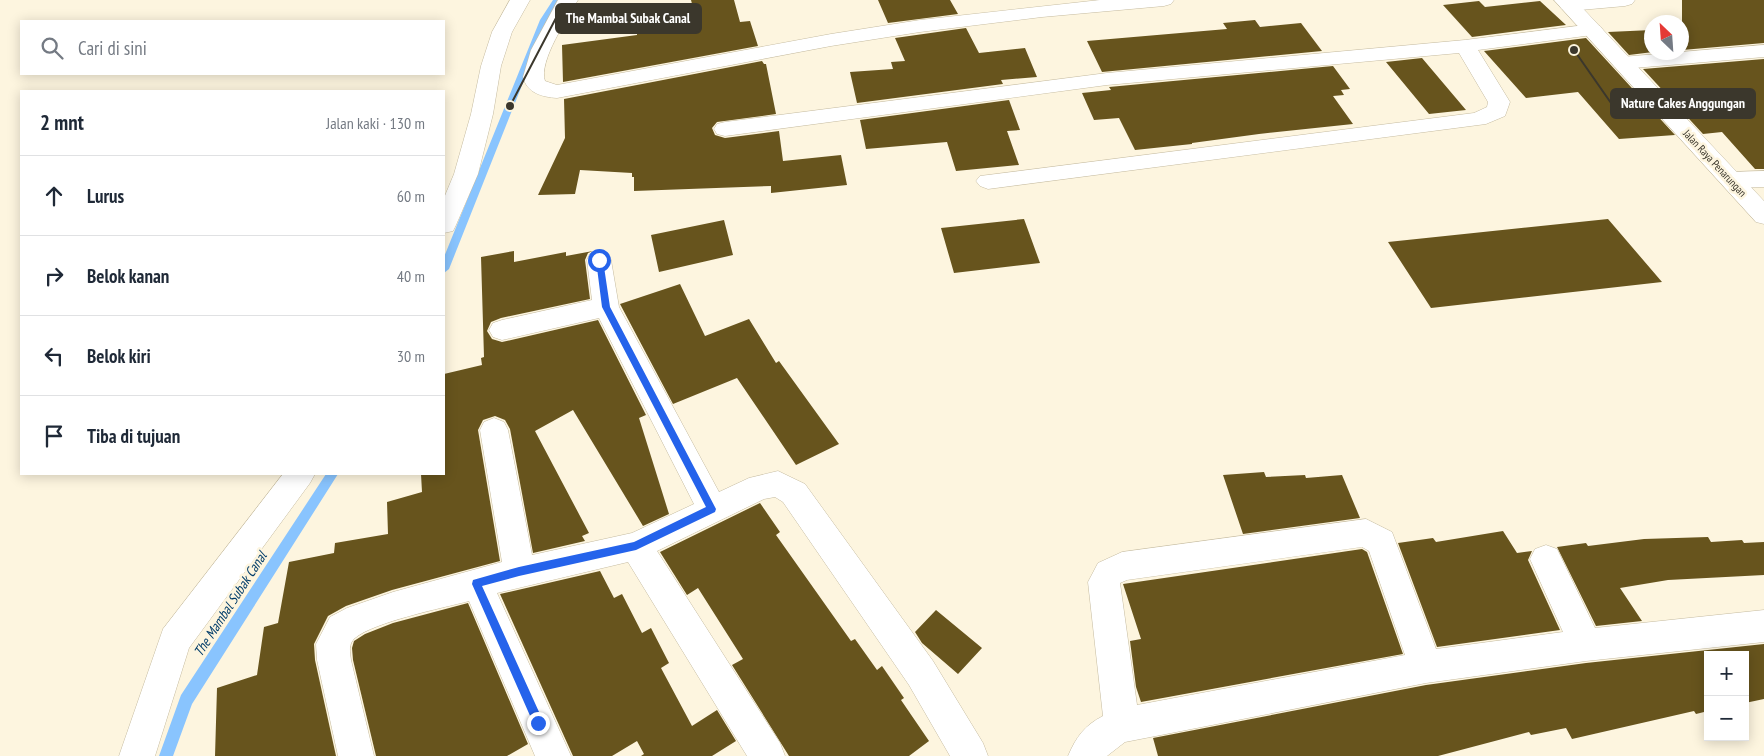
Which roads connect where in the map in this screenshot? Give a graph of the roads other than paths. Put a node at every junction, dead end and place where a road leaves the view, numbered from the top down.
1 (520, 0) edge
2 (568, 0) edge
3 (1164, 0) edge
4 (1625, 0) edge
5 (1567, 2) edge
6 (1592, 30) junction
7 (1465, 46) junction
8 (1764, 51) edge
9 (1622, 62) junction
10 (725, 129) dead end
11 (1764, 179) edge
12 (1731, 180) junction
13 (988, 181) dead end
14 (1764, 216) edge
15 (445, 223) edge
16 (599, 260) dead end
17 (606, 307) junction
18 (502, 330) dead end
19 (494, 430) dead end
20 (299, 475) edge
21 (712, 509) junction
22 (636, 546) junction
23 (1546, 559) dead end
24 (519, 572) junction
25 (476, 584) junction
26 (1764, 626) edge
27 (1586, 645) junction
28 (1426, 667) junction
29 (1122, 725) junction
30 (137, 756) edge
31 (356, 756) edge
32 (553, 756) edge
33 (767, 756) edge
34 (970, 756) edge
35 (1086, 756) edge

1 - 15 street
2 - 3 street
4 - 5 street
5 - 6 street, Jalan Raya Penarungan
6 - 7 street
6 - 9 street, Jalan Raya Penarungan
7 - 10 street
7 - 13 street
8 - 9 street
9 - 12 street, Jalan Raya Penarungan
11 - 12 street
12 - 14 street, Jalan Raya Penarungan
16 - 17 street
17 - 18 street
17 - 21 street
19 - 24 street
20 - 30 street
21 - 22 street
21 - 34 street
22 - 24 street
22 - 33 street
23 - 27 street
24 - 25 street
25 - 31 street
25 - 32 street
26 - 27 street
27 - 28 street
28 - 29 street
28 - 29 street
29 - 35 street

